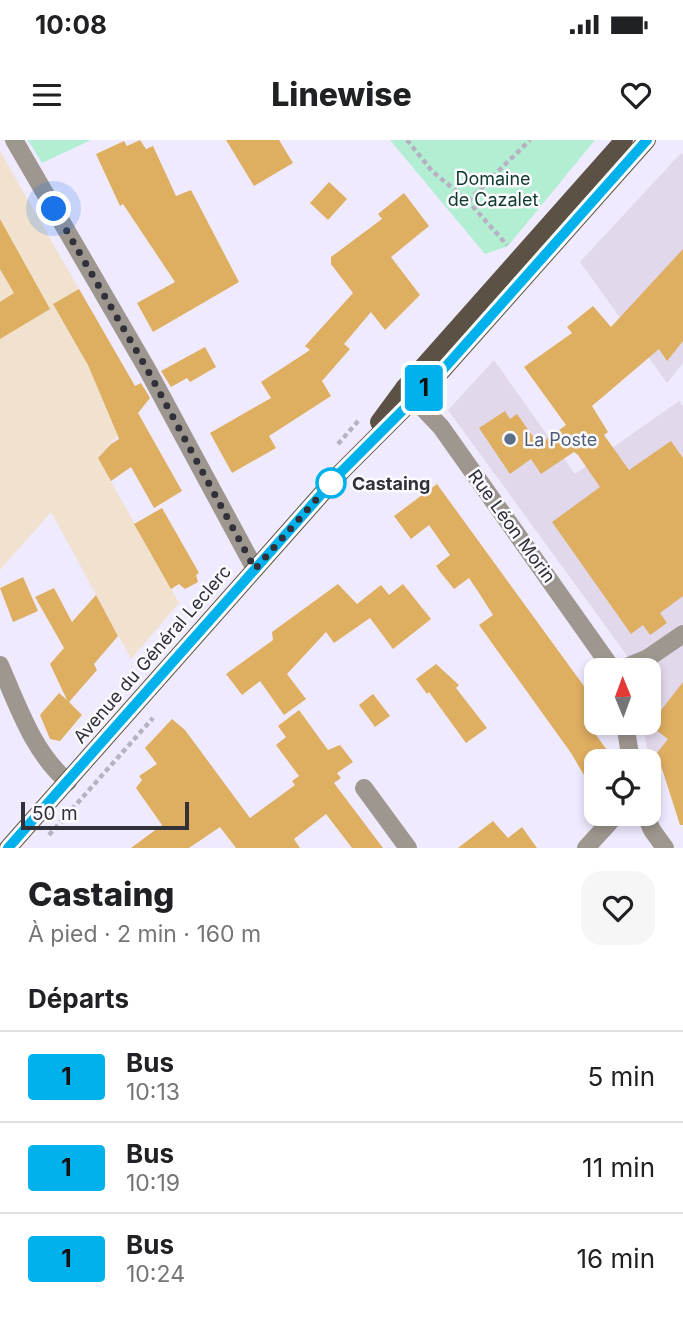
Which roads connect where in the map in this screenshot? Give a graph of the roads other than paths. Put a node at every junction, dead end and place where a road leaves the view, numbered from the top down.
1 (14, 140) edge
2 (624, 140) edge
3 (647, 140) edge
4 (409, 393) junction
5 (255, 569) junction
6 (683, 634) edge
7 (605, 658) edge
8 (648, 658) edge
9 (0, 666) edge
10 (68, 782) junction
11 (364, 788) dead end
12 (606, 826) edge
13 (650, 826) edge
14 (8, 848) edge
15 (408, 848) edge
16 (586, 848) edge
17 (665, 848) edge

1 - 5 street
2 - 4 main road, Avenue du Général Leclerc
3 - 4 main road, Avenue du Général Leclerc
4 - 5 main road, Avenue du Général Leclerc
4 - 7 street, Rue Léon Morin
5 - 10 main road, Avenue du Général Leclerc
6 - 8 street
9 - 10 street
10 - 14 main road, Avenue du Général Leclerc
11 - 15 street
12 - 16 street
13 - 17 street

